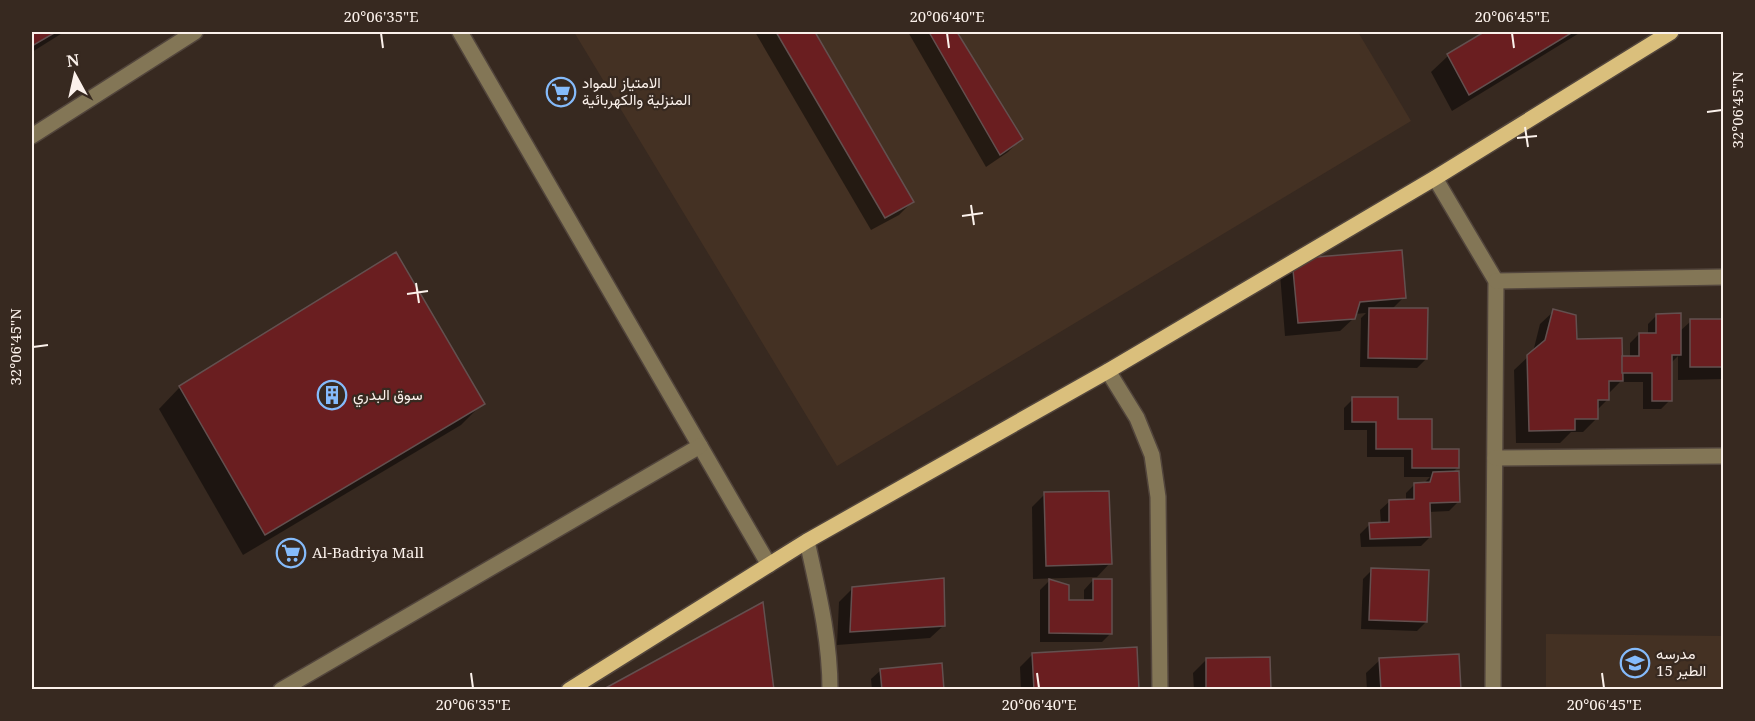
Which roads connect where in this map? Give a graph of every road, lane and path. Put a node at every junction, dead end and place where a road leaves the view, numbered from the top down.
1 (195, 32) edge
2 (460, 32) edge
3 (1671, 32) edge
4 (32, 136) edge
5 (1435, 178) junction
6 (1724, 277) edge
7 (1496, 281) junction
8 (1108, 371) junction
9 (700, 447) junction
10 (1724, 456) edge
11 (1495, 458) junction
12 (807, 541) junction
13 (769, 565) junction
14 (281, 690) edge
15 (569, 690) edge
16 (830, 690) edge
17 (1160, 690) edge
18 (1493, 690) edge

1 - 4 street
2 - 9 street
3 - 5 main road
5 - 7 street
5 - 8 main road
6 - 7 street
7 - 11 street
8 - 12 main road
8 - 17 street
9 - 13 street
9 - 14 street
10 - 11 street
11 - 18 street
12 - 13 main road
12 - 16 street
13 - 15 main road

